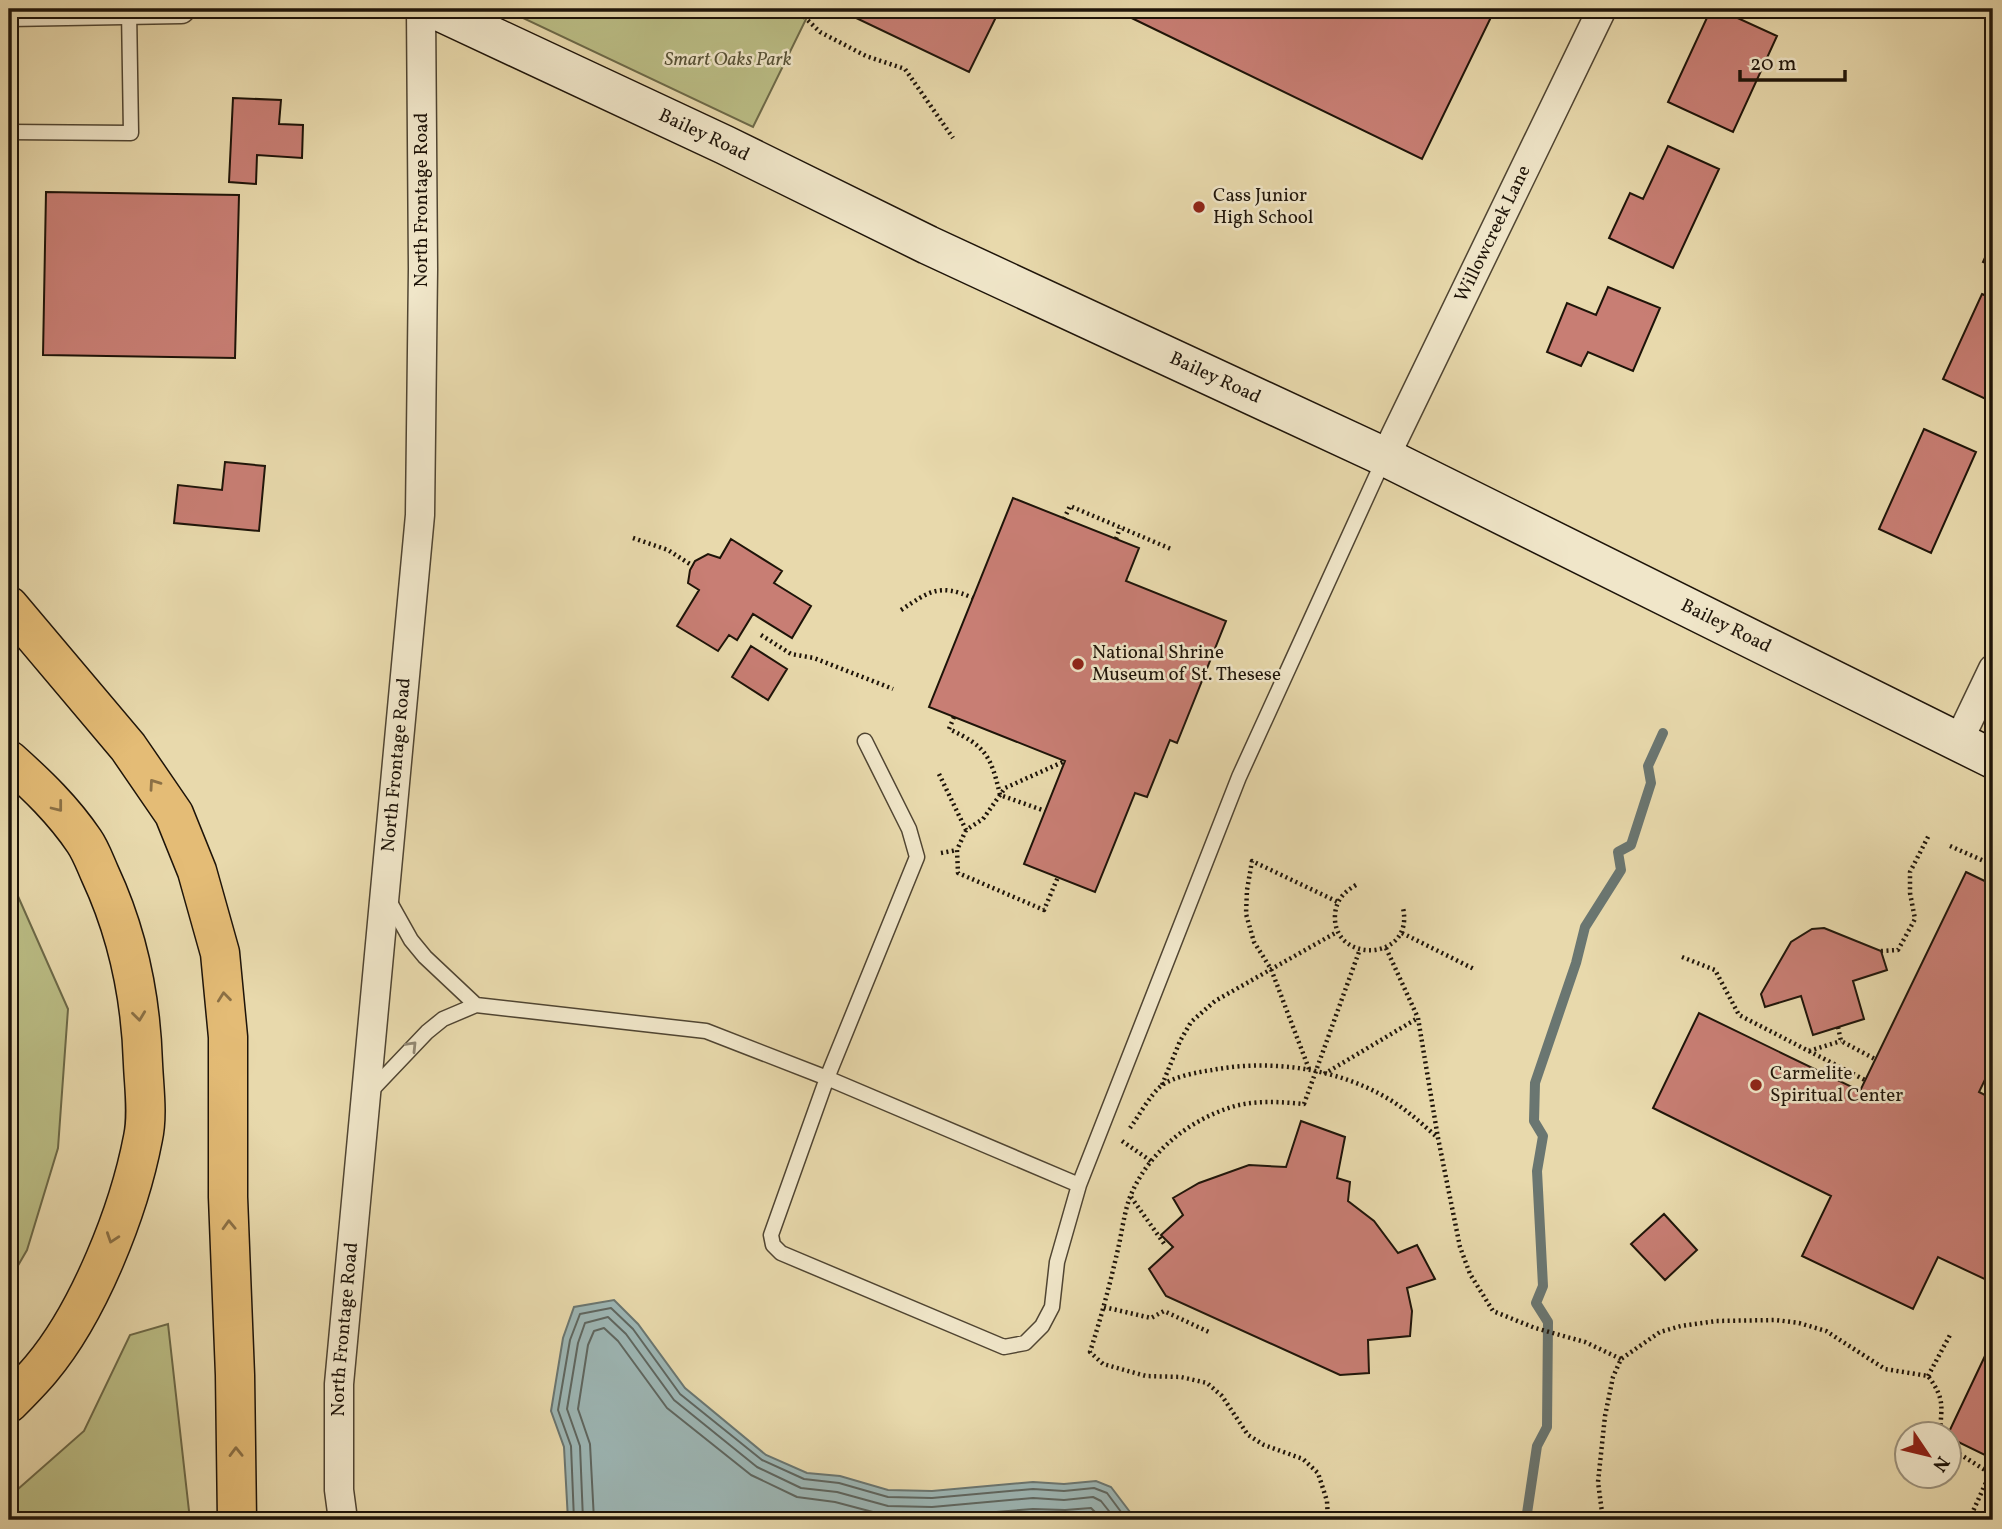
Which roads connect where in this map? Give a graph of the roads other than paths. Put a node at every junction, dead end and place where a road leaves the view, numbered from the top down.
1 (181, 9) edge
2 (421, 9) edge
3 (434, 9) edge
4 (1602, 9) edge
5 (130, 10) edge
6 (9, 12) edge
7 (9, 132) edge
8 (1385, 457) junction
9 (9, 606) edge
10 (1993, 669) edge
11 (865, 741) dead end
12 (1958, 742) junction
13 (1993, 759) edge
14 (9, 760) edge
15 (385, 895) junction
16 (476, 1005) junction
17 (827, 1078) junction
18 (366, 1097) junction
19 (1079, 1185) junction
20 (9, 1403) edge
21 (237, 1520) edge
22 (343, 1520) edge

1 - 5 street
2 - 15 street, North Frontage Road
3 - 8 street, Bailey Road
4 - 8 street, Willowcreek Lane
5 - 6 street
5 - 7 lane
8 - 12 street, Bailey Road
8 - 19 lane
21 -> 9 highway
10 - 12 street
11 - 17 lane
12 - 13 street, Bailey Road
14 -> 20 highway
15 - 16 lane
15 - 18 street, North Frontage Road
16 - 17 lane
18 -> 16 lane
17 - 19 lane
17 - 19 lane
18 - 22 street, North Frontage Road

